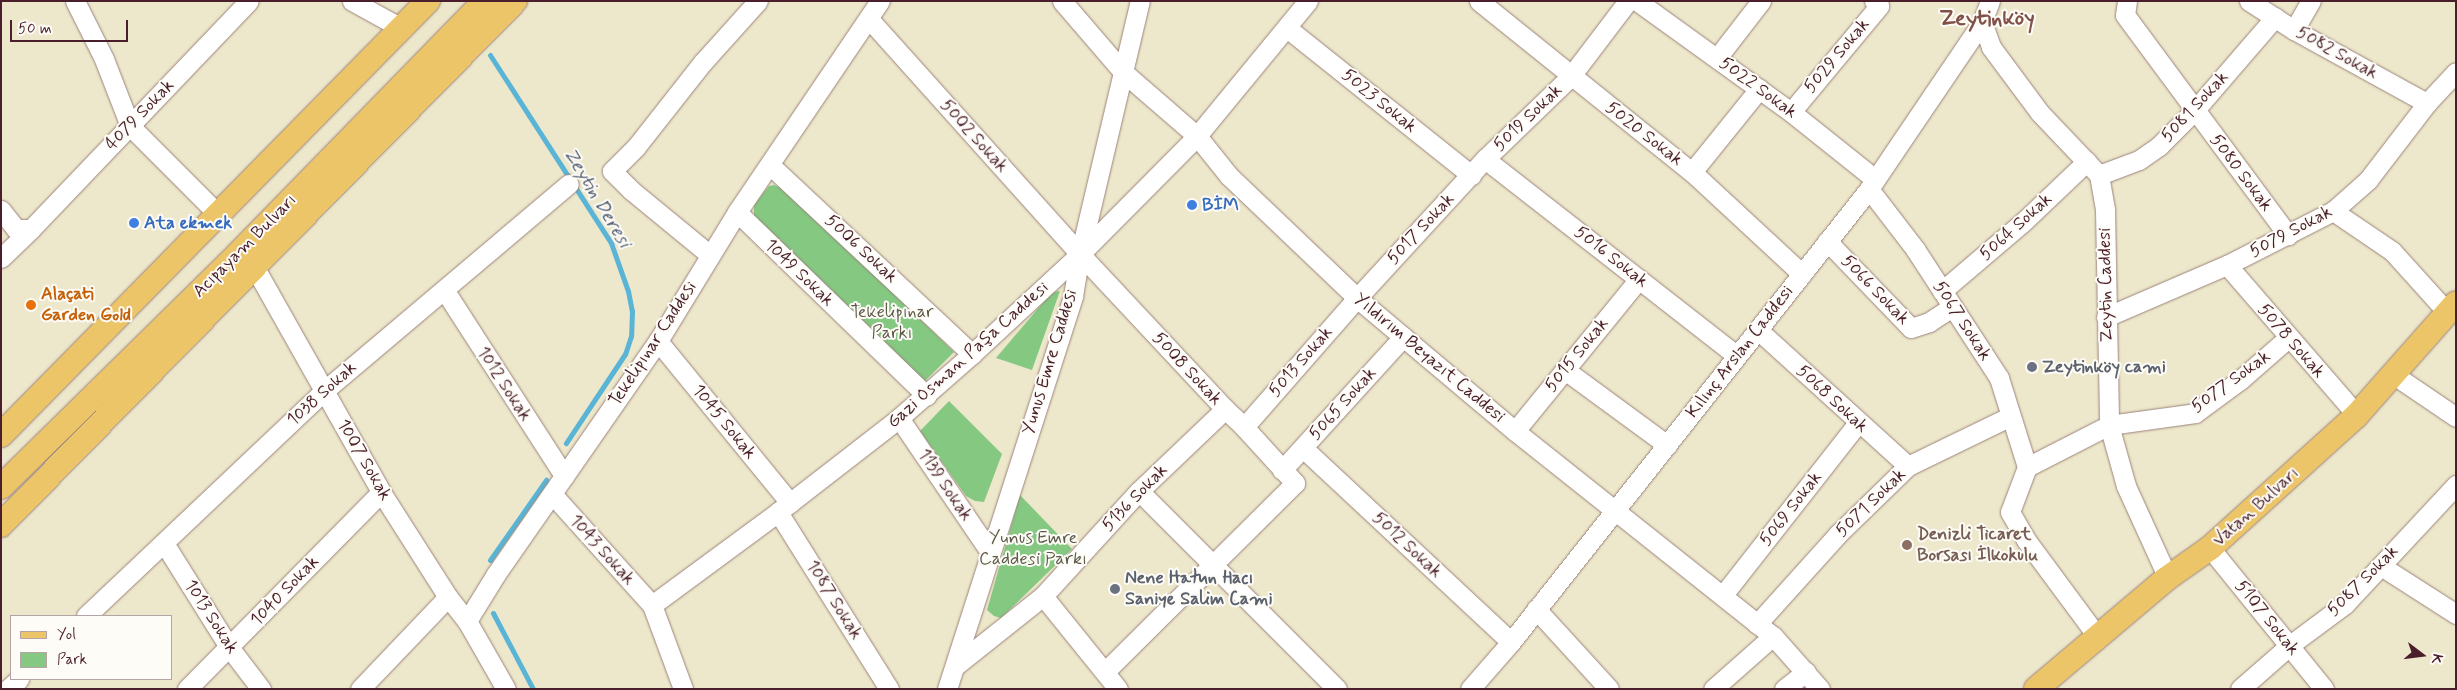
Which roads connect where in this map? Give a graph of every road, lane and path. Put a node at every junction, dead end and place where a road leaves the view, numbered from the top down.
1 (75, 1) edge
2 (248, 1) edge
3 (352, 1) edge
4 (428, 1) edge
5 (485, 1) edge
6 (515, 1) edge
7 (758, 1) edge
8 (880, 1) edge
9 (1062, 1) edge
10 (1140, 1) edge
11 (1308, 1) edge
12 (1479, 1) edge
13 (1628, 1) edge
14 (1637, 1) edge
15 (1761, 1) edge
16 (1874, 1) edge
17 (1990, 1) edge
18 (2126, 1) edge
19 (2249, 1) edge
20 (2311, 1) edge
21 (2275, 17) junction
22 (868, 19) junction
23 (1982, 22) junction
24 (1287, 28) junction
25 (398, 30) junction
26 (2294, 30) junction
27 (1717, 58) junction
28 (1123, 72) junction
29 (2456, 72) edge
30 (1570, 76) junction
31 (1759, 89) junction
32 (2427, 103) junction
33 (2194, 111) junction
34 (1791, 112) junction
35 (130, 126) junction
36 (1197, 136) junction
37 (1485, 159) junction
38 (770, 164) junction
39 (2093, 168) junction
40 (1692, 172) junction
41 (1471, 175) junction
42 (569, 184) dead end
43 (1872, 184) junction
44 (209, 205) dead end
45 (1, 210) edge
46 (2333, 211) junction
47 (737, 212) junction
48 (24, 229) junction
49 (2288, 235) junction
50 (1827, 241) junction
51 (1080, 254) junction
52 (710, 255) junction
53 (1, 258) edge
54 (2227, 265) junction
55 (255, 268) junction
56 (1802, 274) junction
57 (1639, 279) junction
58 (445, 291) junction
59 (1942, 291) junction
60 (1357, 298) junction
61 (1952, 307) junction
62 (2452, 308) edge
63 (2106, 317) junction
64 (1758, 330) junction
65 (1403, 337) junction
66 (2288, 338) junction
67 (658, 341) junction
68 (972, 354) junction
69 (1736, 355) junction
70 (1565, 370) junction
71 (2394, 375) junction
72 (324, 390) junction
73 (927, 396) junction
74 (1225, 410) junction
75 (2357, 415) junction
76 (2011, 416) junction
77 (2456, 417) edge
78 (899, 418) junction
79 (1858, 423) junction
80 (2109, 425) junction
81 (1244, 427) junction
82 (1515, 431) junction
83 (1, 435) edge
84 (1666, 445) junction
85 (1303, 448) junction
86 (1908, 466) junction
87 (2027, 467) junction
88 (564, 476) junction
89 (1288, 477) junction
90 (2456, 485) edge
91 (1, 487) edge
92 (1139, 491) junction
93 (381, 492) junction
94 (552, 494) junction
95 (784, 507) junction
96 (1616, 510) junction
97 (1, 525) edge
98 (164, 543) junction
99 (2210, 548) junction
100 (990, 552) junction
101 (1212, 566) junction
102 (2380, 566) junction
103 (2168, 578) junction
104 (1723, 595) junction
105 (1042, 596) junction
106 (448, 597) junction
107 (652, 606) junction
108 (1536, 609) junction
109 (2456, 614) edge
110 (87, 615) edge
111 (467, 621) junction
112 (1757, 624) junction
113 (1773, 636) junction
114 (2097, 636) junction
115 (1511, 642) junction
116 (2290, 645) junction
117 (229, 647) junction
118 (956, 666) junction
119 (1105, 672) junction
120 (1806, 672) junction
121 (18, 680) edge
122 (1718, 688) edge
123 (8, 689) edge
124 (187, 689) edge
125 (261, 689) edge
126 (360, 689) edge
127 (506, 689) edge
128 (683, 689) edge
129 (889, 689) edge
130 (947, 689) edge
131 (1118, 689) edge
132 (1337, 689) edge
133 (1470, 689) edge
134 (1609, 689) edge
135 (1784, 689) edge
136 (1820, 689) edge
137 (2036, 689) edge
138 (2240, 689) edge
139 (2324, 689) edge

1 - 35 street
2 - 35 street, 4079 Sokak
3 - 25 street
4 - 25 main road
5 - 91 main road, Acıpayam Bulvarı
6 - 55 main road
7 - 52 street
8 - 22 street, Tekelipınar Caddesi
9 - 28 street, Yıldırım Beyazıt Caddesi
10 - 28 street, Yunus Emre Caddesi
11 - 24 street, Gazi Osman Paşa Caddesi
12 - 30 street, 5020 Sokak
13 - 30 street, 5019 Sokak
14 - 27 street, 5022 Sokak
15 - 27 street
16 - 34 street, 5029 Sokak
17 - 23 street, Kılınç Arslan Caddesi
18 - 33 street, 5080 Sokak
19 - 21 street, 5082 Sokak
20 - 26 street
21 - 26 street, 5082 Sokak
21 - 33 street, 5081 Sokak
22 - 38 street, Tekelipınar Caddesi
22 - 51 street, 5002 Sokak
23 - 39 street
23 - 43 street, Kılınç Arslan Caddesi
24 - 36 street, Gazi Osman Paşa Caddesi
24 - 41 street, 5023 Sokak
25 - 83 main road
26 - 32 street, 5082 Sokak
27 - 31 street, 5022 Sokak
28 - 36 street, Yıldırım Beyazıt Caddesi
28 - 51 street, Yunus Emre Caddesi
29 - 32 street, 5079 Sokak
30 - 37 street, 5019 Sokak
30 - 40 street, 5020 Sokak
31 - 34 street, 5022 Sokak
31 - 40 street
32 - 46 street, 5079 Sokak
33 - 39 street, 5081 Sokak
33 - 49 street, 5080 Sokak
34 - 43 street, 5022 Sokak
35 - 44 street
35 - 48 street, 4079 Sokak
36 - 51 street, Gazi Osman Paşa Caddesi
36 - 60 street, Yıldırım Beyazıt Caddesi
37 - 41 street, 5017 Sokak
37 - 57 street, 5016 Sokak
38 - 47 street, Tekelipınar Caddesi
38 - 68 street, 5006 Sokak
39 - 59 street, 5064 Sokak
39 - 63 street, Zeytin Caddesi
40 - 56 street, 5020 Sokak
41 - 60 street, 5017 Sokak
42 - 58 street, 1038 Sokak
43 - 50 street, Kılınç Arslan Caddesi
43 - 59 street, 5067 Sokak
45 - 48 street
46 - 49 street, 5079 Sokak
46 - 62 street
47 - 52 street, Tekelipınar Caddesi
47 - 73 street, 1049 Sokak
48 - 53 street, 4079 Sokak
49 - 54 street, 5079 Sokak
50 - 56 street, Kılınç Arslan Caddesi
50 - 61 street, 5066 Sokak
51 - 68 street, Gazi Osman Paşa Caddesi
51 - 74 street, 5008 Sokak
51 - 100 street, Yunus Emre Caddesi
52 - 67 street, Tekelipınar Caddesi
54 - 63 street, 5079 Sokak
54 - 66 street, 5078 Sokak
55 - 72 street, 1007 Sokak
55 - 97 main road
56 - 64 street, Kılınç Arslan Caddesi
57 - 69 street, 5016 Sokak
57 - 70 street, 5015 Sokak
58 - 72 street, 1038 Sokak
58 - 88 street, 1012 Sokak
59 - 61 street, 5067 Sokak
60 - 65 street, Yıldırım Beyazıt Caddesi
60 - 81 street, 5013 Sokak
61 - 76 street, 5067 Sokak
62 - 71 main road, Vatan Bulvarı
63 - 80 street, Zeytin Caddesi
64 - 69 street, Kılınç Arslan Caddesi
64 - 79 street, 5068 Sokak
65 - 82 street, Yıldırım Beyazıt Caddesi
65 - 85 street, 5065 Sokak
66 - 75 street, 5078 Sokak
66 - 80 street, 5077 Sokak
67 - 88 street, Tekelipınar Caddesi
67 - 95 street, 1045 Sokak
68 - 73 street, Gazi Osman Paşa Caddesi
69 - 84 street, Kılınç Arslan Caddesi
70 - 82 street, 5015 Sokak
70 - 84 street
71 - 75 main road, Vatan Bulvarı
71 - 77 street
72 - 93 street, 1007 Sokak
72 - 98 street, 1038 Sokak
73 - 78 street, Gazi Osman Paşa Caddesi
74 - 81 street, 5008 Sokak
74 - 92 street, 5136 Sokak
75 - 99 main road, Vatan Bulvarı
76 - 86 street, 5071 Sokak
76 - 87 street, 5067 Sokak
78 - 95 street, Gazi Osman Paşa Caddesi
78 - 100 street, 1139 Sokak
79 - 86 street, 5068 Sokak
79 - 104 street, 5069 Sokak
80 - 87 street, 5077 Sokak
80 - 103 street, Zeytin Caddesi
81 - 89 street, 5008 Sokak
82 - 96 street, Yıldırım Beyazıt Caddesi
84 - 96 street, Kılınç Arslan Caddesi
85 - 89 street, 5065 Sokak
85 - 115 street, 5012 Sokak
86 - 112 street, 5071 Sokak
87 - 114 street
88 - 94 street, Tekelipınar Caddesi
89 - 101 street, 5065 Sokak
90 - 102 street, 5087 Sokak
92 - 101 street
92 - 105 street, 5136 Sokak
93 - 106 street, 1007 Sokak
93 - 117 street, 1040 Sokak
94 - 107 street, 1043 Sokak
94 - 111 street, Tekelipınar Caddesi
95 - 107 street, Gazi Osman Paşa Caddesi
95 - 129 street, 1087 Sokak
96 - 104 street, Yıldırım Beyazıt Caddesi
96 - 108 street, Kılınç Arslan Caddesi
98 - 110 street, 1038 Sokak
98 - 117 street, 1013 Sokak
99 - 103 main road, Vatan Bulvarı
99 - 116 street, 5107 Sokak
100 - 118 street, Yunus Emre Caddesi
101 - 119 street, 5065 Sokak
101 - 132 street
102 - 109 street
102 - 116 street, 5087 Sokak
103 - 114 main road, Vatan Bulvarı
104 - 112 street, Yıldırım Beyazıt Caddesi
105 - 118 street, 5136 Sokak
105 - 119 street
106 - 111 street, 1007 Sokak
106 - 126 street
107 - 128 street
108 - 115 street, Kılınç Arslan Caddesi
108 - 134 street
111 - 127 street
112 - 113 street, Yıldırım Beyazıt Caddesi
113 - 120 street, Yıldırım Beyazıt Caddesi
113 - 122 street
114 - 137 main road, Vatan Bulvarı
115 - 133 street, Kılınç Arslan Caddesi
116 - 138 street, 5087 Sokak
116 - 139 street, 5107 Sokak
117 - 124 street, 1040 Sokak
117 - 125 street, 1013 Sokak
118 - 130 street, Yunus Emre Caddesi
119 - 131 street
120 - 135 street
120 - 136 street, Yıldırım Beyazıt Caddesi
121 - 123 street

